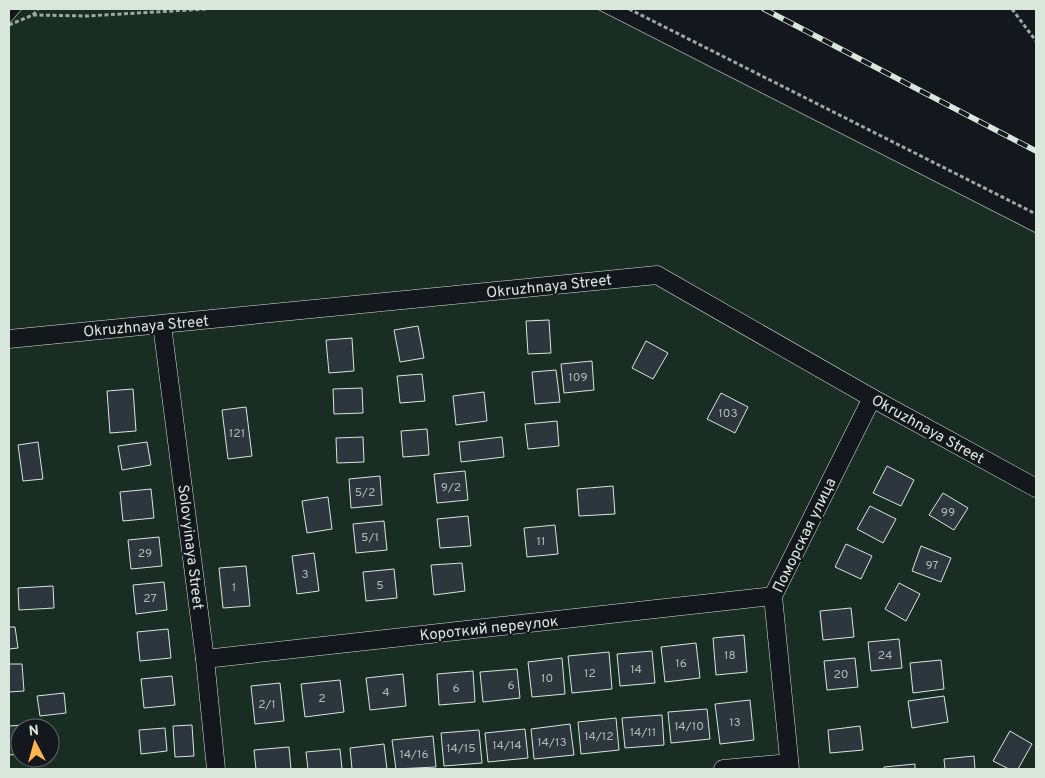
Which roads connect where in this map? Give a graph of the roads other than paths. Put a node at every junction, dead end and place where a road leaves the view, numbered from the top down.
1 (162, 325) junction
2 (9, 339) edge
3 (872, 398) junction
4 (1036, 488) edge
5 (773, 596) junction
6 (205, 659) junction
7 (789, 766) edge
8 (216, 769) edge
9 (723, 769) edge

1 - 2 street, Okruzhnaya Street
1 - 3 street, Okruzhnaya Street
1 - 6 street, Solovyinaya Street
3 - 4 street, Okruzhnaya Street
3 - 5 street, Поморская улица
5 - 6 street, Короткий переулок
5 - 7 street, Поморская улица
6 - 8 street, Solovyinaya Street
7 - 9 street

